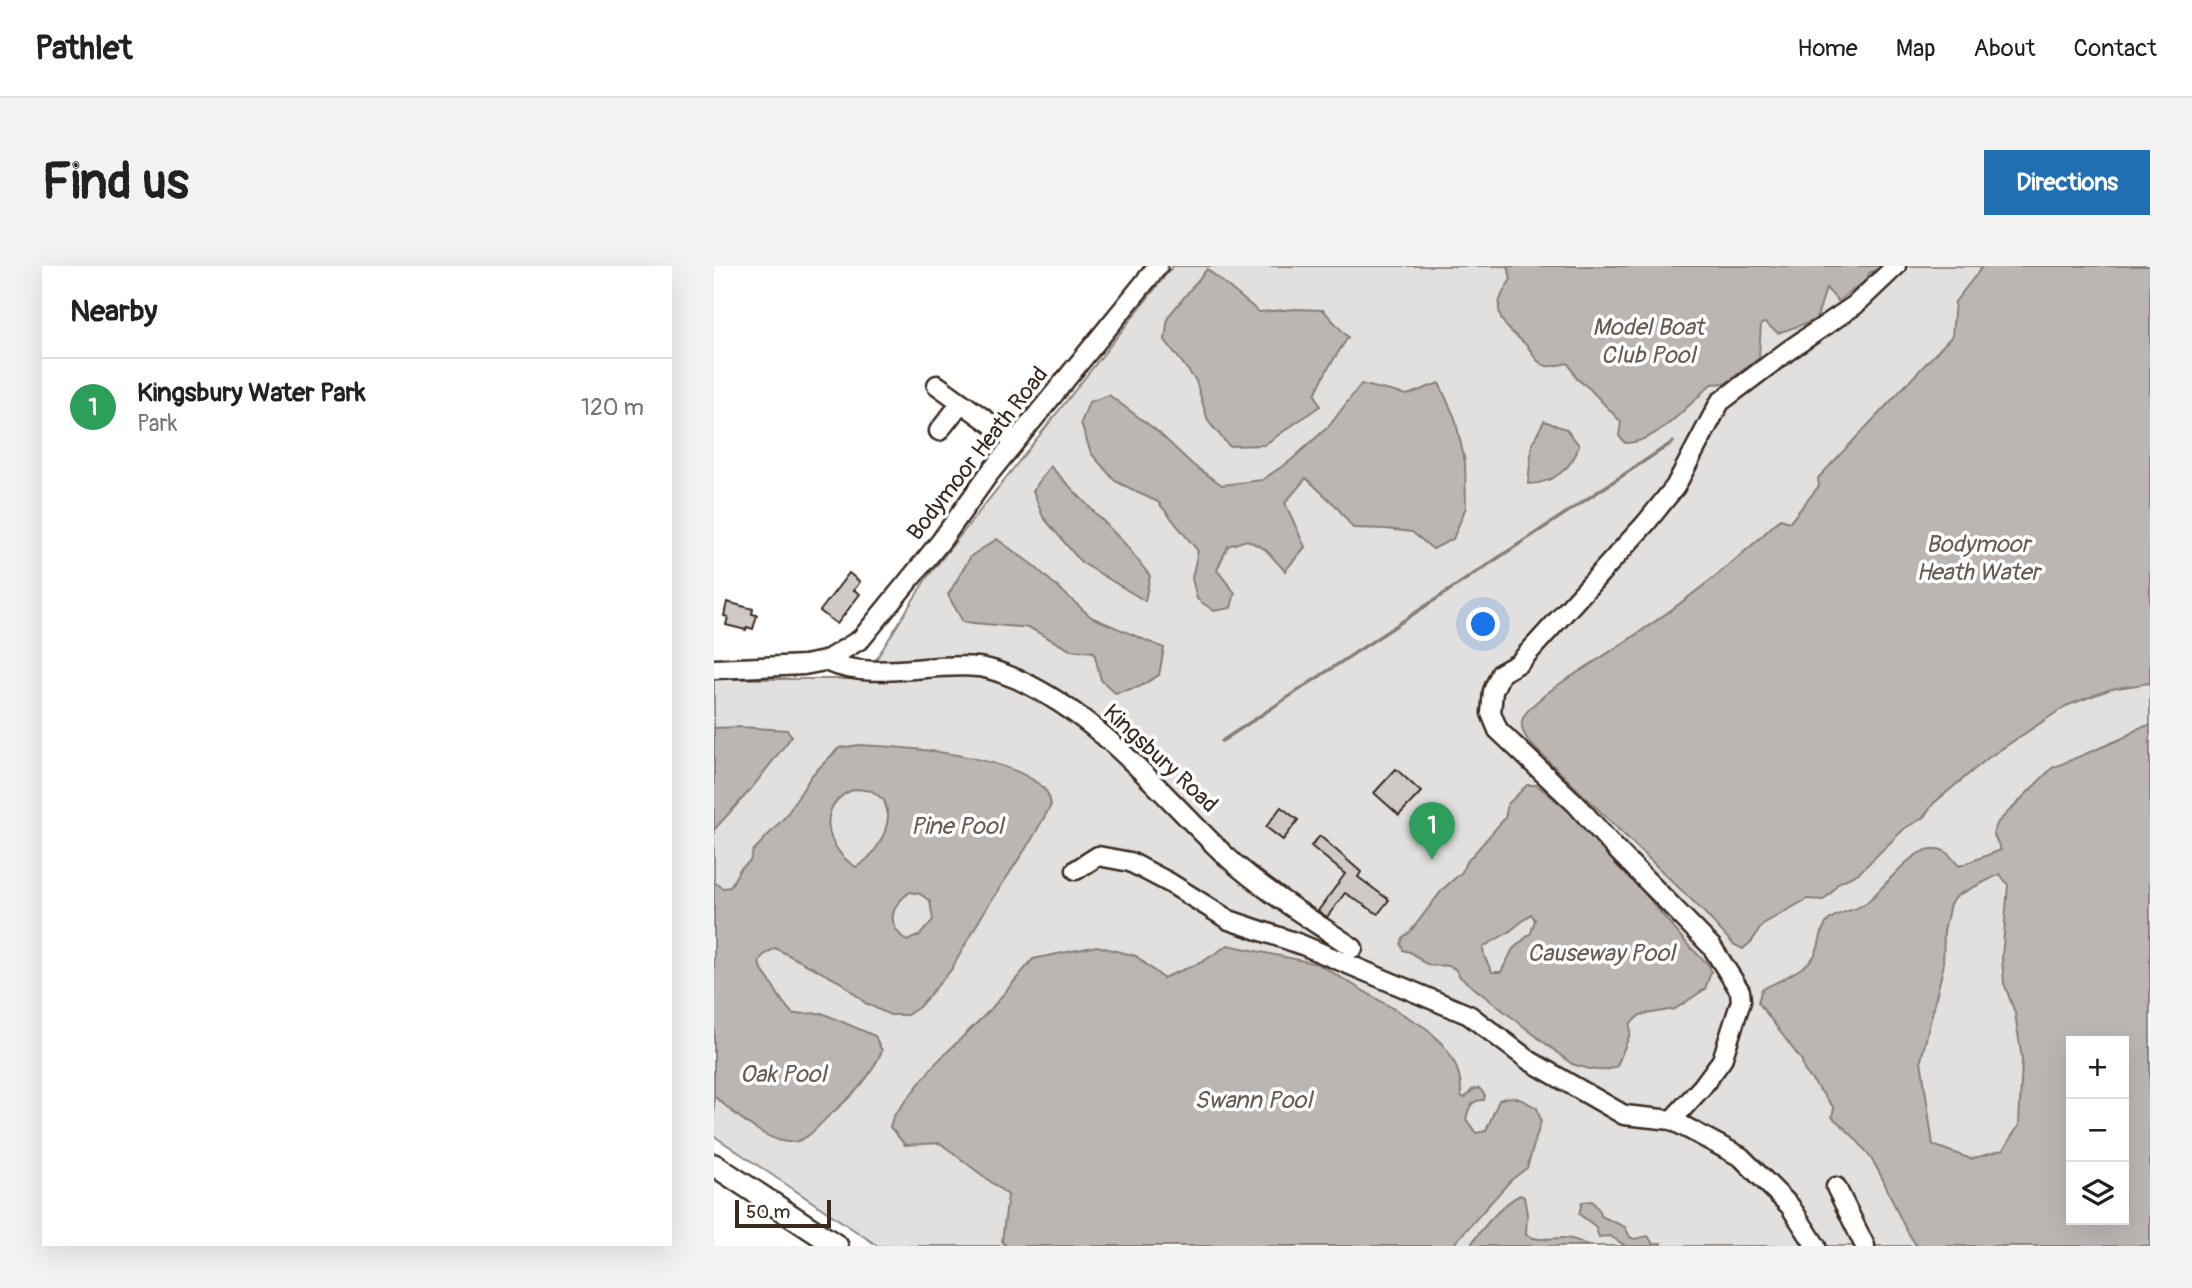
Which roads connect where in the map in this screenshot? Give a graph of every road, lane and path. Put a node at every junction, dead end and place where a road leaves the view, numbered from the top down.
1 (1158, 266) edge
2 (1896, 266) edge
3 (937, 385) dead end
4 (961, 403) junction
5 (939, 431) dead end
6 (1015, 442) junction
7 (825, 661) junction
8 (714, 669) edge
9 (1076, 870) dead end
10 (1353, 948) dead end
11 (1672, 1120) junction
12 (714, 1165) edge
13 (1836, 1187) dead end
14 (836, 1246) edge
15 (1816, 1246) edge
16 (1865, 1246) edge

1 - 6 street, Bodymoor Heath Road
2 - 11 street
3 - 4 street
4 - 5 street
4 - 6 street
6 - 7 street, Bodymoor Heath Road
7 - 8 street
7 - 10 street, Kingsbury Road
9 - 11 street
11 - 15 street
12 - 14 main road
13 - 16 street

